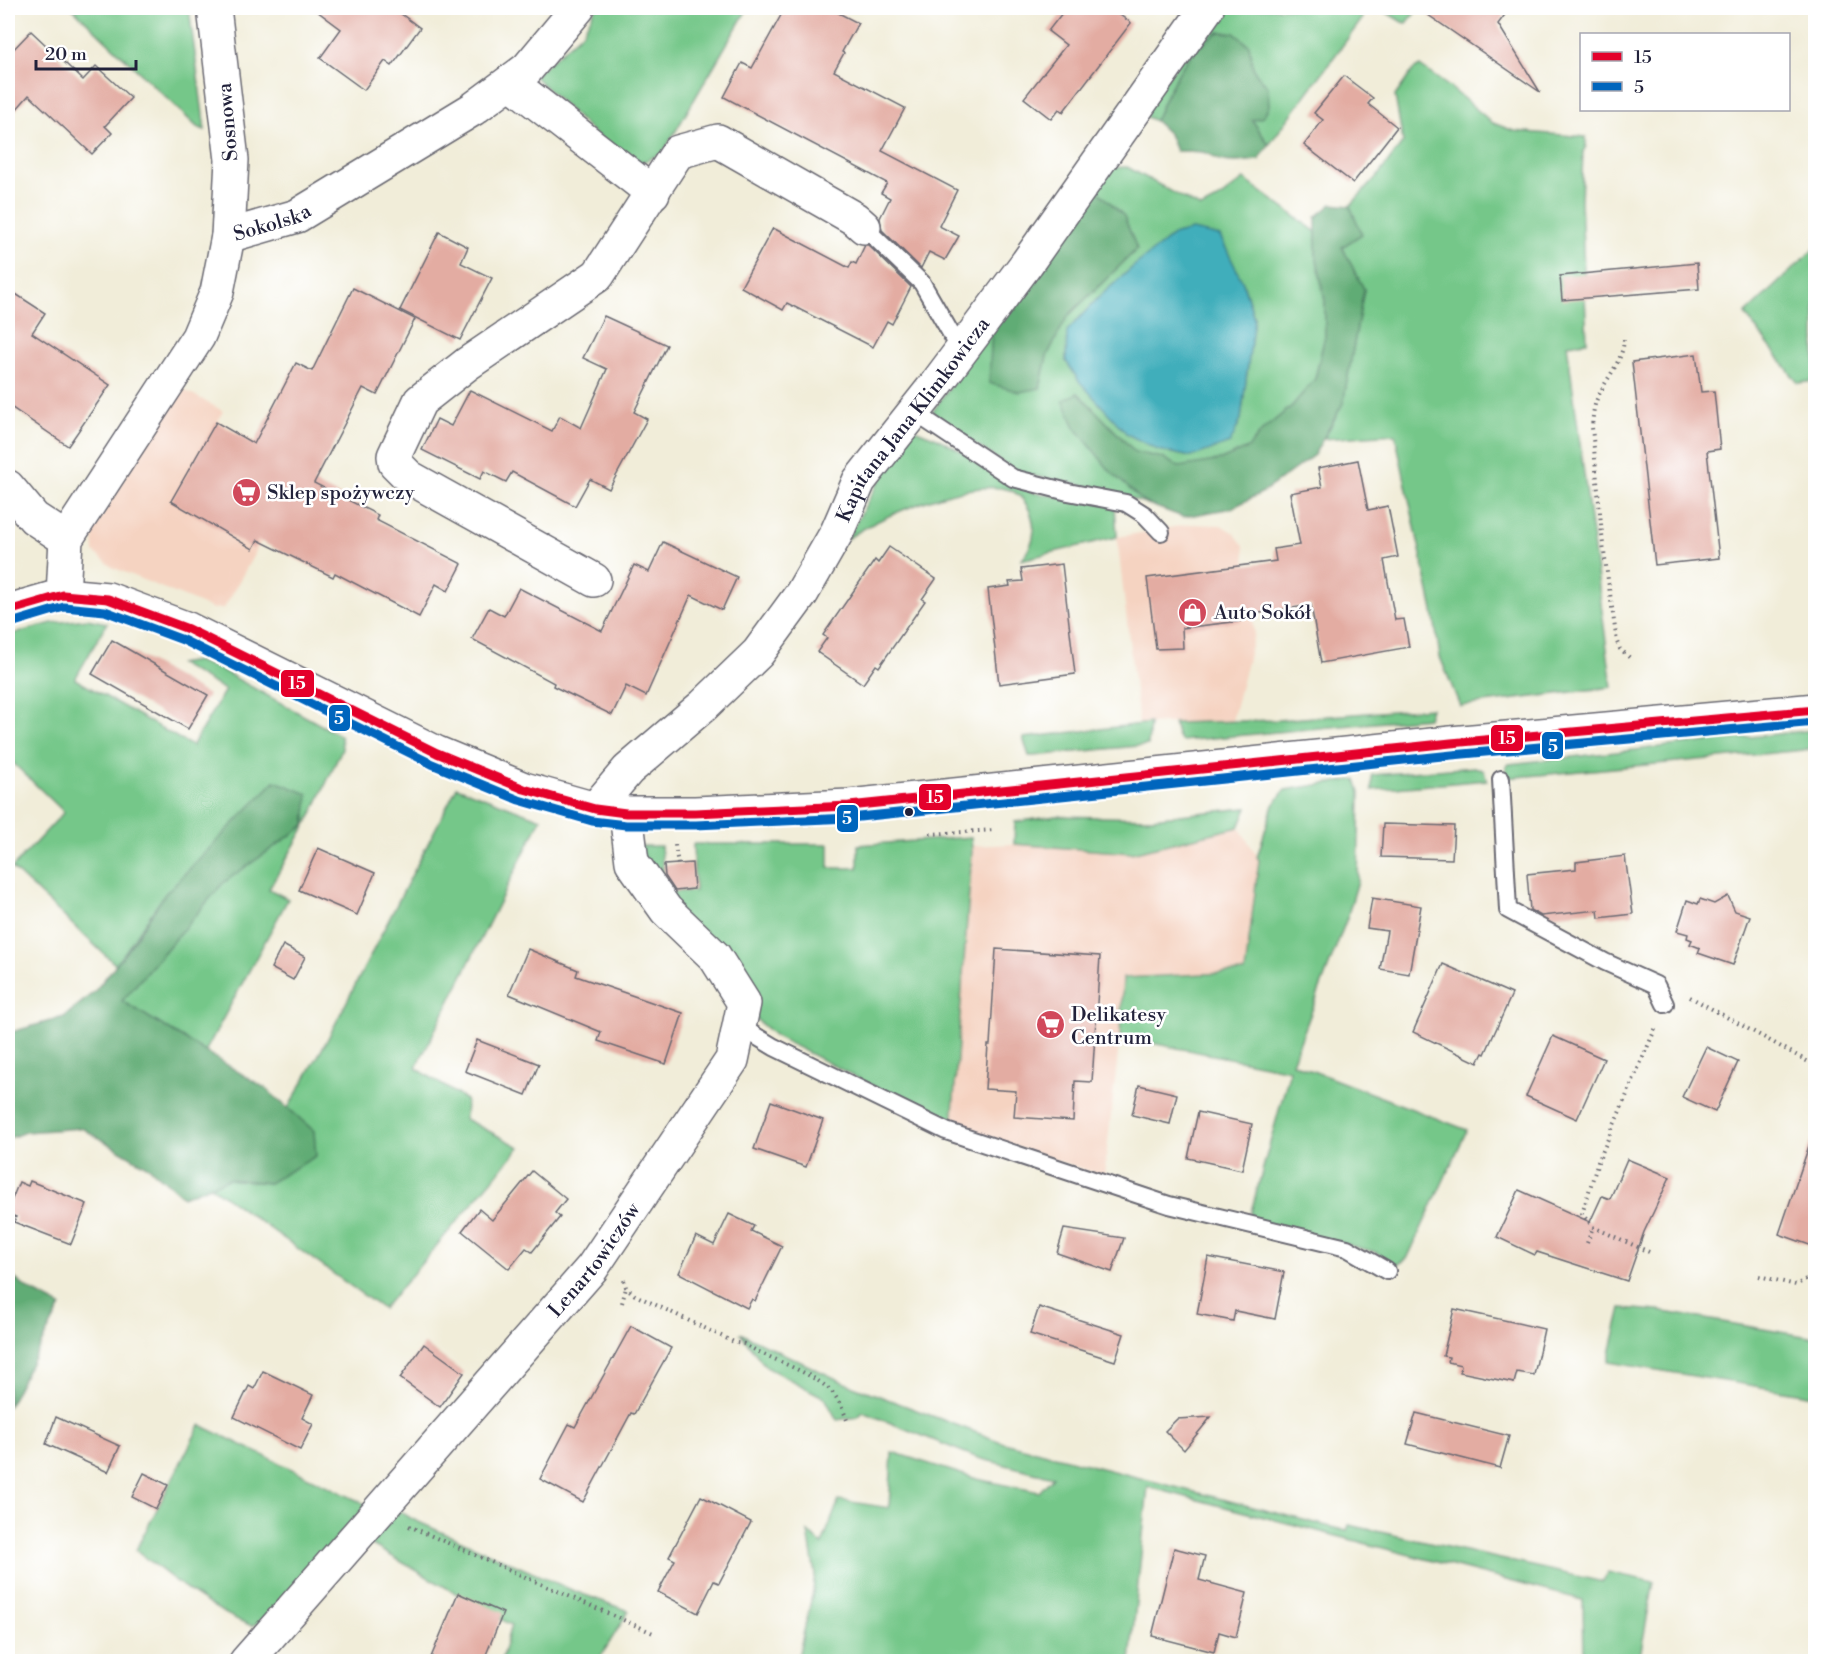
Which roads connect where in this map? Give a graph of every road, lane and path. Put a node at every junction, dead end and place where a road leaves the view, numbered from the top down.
1 (214, 8) edge
2 (578, 8) edge
3 (1207, 8) edge
4 (510, 82) junction
5 (653, 193) junction
6 (864, 227) joint
7 (228, 236) junction
8 (1624, 339) dead end
9 (961, 351) junction
10 (914, 412) junction
11 (8, 487) edge
12 (1161, 532) dead end
13 (66, 539) junction
14 (594, 580) dead end
15 (63, 595) junction
16 (8, 611) edge
17 (1630, 658) dead end
18 (1815, 710) edge
19 (1501, 779) dead end
20 (610, 811) junction
21 (674, 839) dead end
22 (678, 865) dead end
23 (1656, 985) junction
24 (1665, 1004) joint
25 (739, 1026) junction
26 (1815, 1066) edge
27 (1593, 1227) junction
28 (616, 1232) junction
29 (1587, 1243) dead end
30 (1649, 1252) dead end
31 (1387, 1271) dead end
32 (1815, 1273) edge
33 (1759, 1276) dead end
34 (626, 1287) junction
35 (622, 1303) dead end
36 (847, 1420) dead end
37 (383, 1506) junction
38 (653, 1633) dead end
39 (246, 1662) edge

1 - 7 street, Sosnowa
2 - 4 street, Sokolska
3 - 9 street, Kapitana Jana Klimkowicza
4 - 5 street
4 - 7 street, Sokolska
5 - 6 street
5 - 14 street
6 - 9 lane
7 - 13 street, Sokolska
8 - 17 path
9 - 10 street, Kapitana Jana Klimkowicza
10 - 12 lane
10 - 20 street, Kapitana Jana Klimkowicza
11 - 13 street
13 - 15 street, Sokolska
15 - 16 street
15 - 20 street
18 - 20 street
19 - 23 lane
20 - 25 street, Lenartowiczów
21 - 22 path
23 - 24 lane
23 - 26 path
24 - 27 path
25 - 28 street, Lenartowiczów
25 - 31 lane
27 - 29 path
27 - 30 path
28 - 34 path
28 - 37 street, Lenartowiczów
32 - 33 path
34 - 35 path
34 - 36 path
37 - 38 path
37 - 39 street, Lenartowiczów

